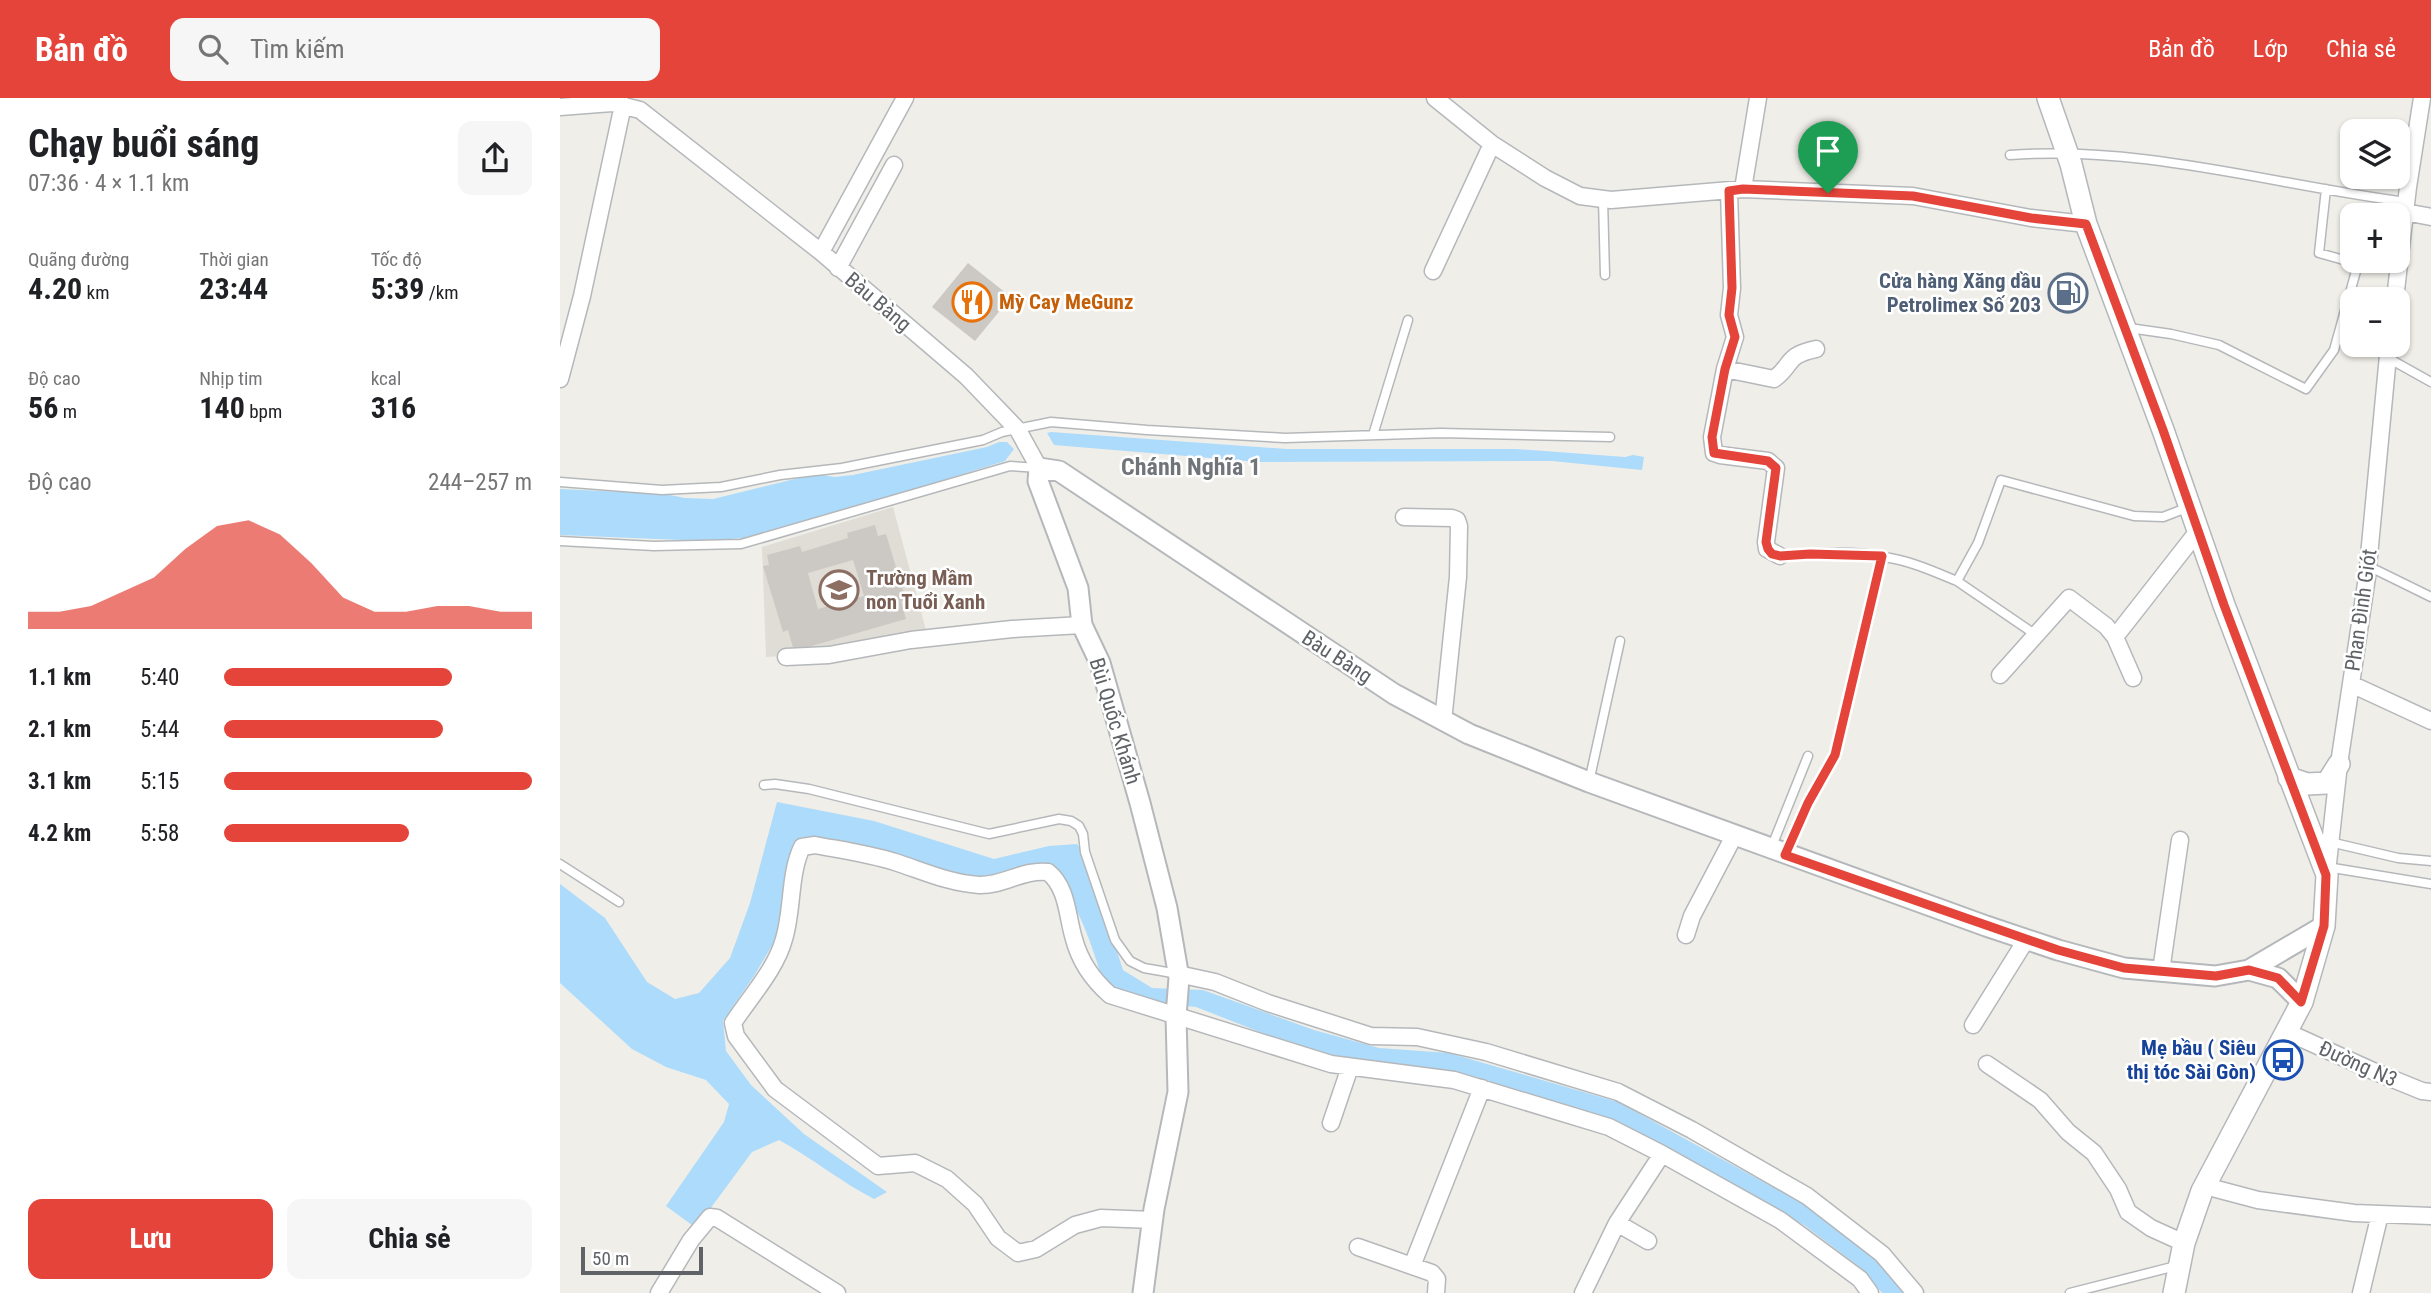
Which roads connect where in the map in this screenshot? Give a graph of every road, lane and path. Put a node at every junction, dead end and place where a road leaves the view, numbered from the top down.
1 (905, 98) edge
2 (1435, 98) edge
3 (1758, 98) edge
4 (2048, 98) edge
5 (2422, 98) edge
6 (632, 104) edge
7 (560, 107) edge
8 (1492, 144) junction
9 (2067, 154) junction
10 (2010, 155) dead end
11 (894, 165) dead end
12 (2326, 189) junction
13 (1736, 190) junction
14 (1603, 199) junction
15 (2388, 203) edge
16 (2407, 203) edge
17 (2410, 209) edge
18 (2431, 217) edge
19 (2086, 224) junction
20 (821, 252) junction
21 (838, 268) junction
22 (1433, 271) dead end
23 (1605, 275) dead end
24 (1408, 320) dead end
25 (2126, 328) junction
26 (1816, 349) dead end
27 (2388, 357) edge
28 (2397, 357) edge
29 (1725, 369) junction
30 (560, 379) edge
31 (2431, 382) edge
32 (1018, 430) junction
33 (1373, 435) junction
34 (1610, 437) dead end
35 (1039, 468) junction
36 (560, 482) edge
37 (2189, 507) junction
38 (1404, 517) dead end
39 (2198, 531) junction
40 (560, 541) edge
41 (1780, 556) joint
42 (1882, 556) junction
43 (2368, 566) junction
44 (1957, 580) junction
45 (2431, 597) edge
46 (1082, 625) junction
47 (2036, 635) junction
48 (2115, 637) junction
49 (1620, 641) dead end
50 (786, 657) dead end
51 (2000, 675) dead end
52 (2133, 678) dead end
53 (2351, 684) junction
54 (2431, 720) edge
55 (1443, 721) junction
56 (1808, 756) dead end
57 (2339, 764) junction
58 (2289, 778) junction
59 (1589, 782) junction
60 (764, 785) dead end
61 (1734, 836) junction
62 (2180, 840) dead end
63 (2330, 842) junction
64 (1778, 852) junction
65 (2431, 861) edge
66 (560, 864) edge
67 (2327, 871) junction
68 (2431, 884) edge
69 (619, 902) dead end
70 (2324, 926) junction
71 (1686, 935) dead end
72 (2026, 940) junction
73 (2249, 970) junction
74 (2161, 971) junction
75 (1179, 976) junction
76 (2301, 1002) junction
77 (1177, 1013) junction
78 (1973, 1025) dead end
79 (2287, 1032) junction
80 (1987, 1064) dead end
81 (1350, 1067) junction
82 (1482, 1088) junction
83 (2431, 1092) edge
84 (1332, 1123) dead end
85 (1662, 1154) junction
86 (2205, 1186) junction
87 (2380, 1214) junction
88 (2431, 1216) edge
89 (1153, 1220) junction
90 (1617, 1223) junction
91 (1648, 1241) dead end
92 (2184, 1243) junction
93 (1358, 1247) dead end
94 (1412, 1266) junction
95 (2178, 1266) junction
96 (659, 1293) edge
97 (837, 1293) edge
98 (1143, 1293) edge
99 (1436, 1293) edge
100 (1583, 1293) edge
101 (1870, 1293) edge
102 (1915, 1293) edge
103 (2070, 1293) edge
104 (2174, 1293) edge
105 (2361, 1293) edge

1 - 20 street
2 - 8 street
3 - 13 street
4 - 9 main road
5 - 16 street
6 - 7 street
6 - 20 street, Bàu Bàng
6 - 30 street
8 - 14 street
8 - 22 street
9 - 10 lane
9 - 12 lane
9 - 19 main road
11 - 21 street
12 - 15 lane
12 - 25 lane
13 - 14 street
13 - 19 street
13 - 29 street
14 - 23 lane
17 - 18 street
19 - 25 main road
20 - 21 street, Bàu Bàng
21 - 32 street, Bàu Bàng
24 - 33 lane
25 - 37 main road
26 - 29 street
27 - 43 street, Phan Đình Giót
28 - 31 lane
29 - 41 street
32 - 33 lane
32 - 35 street, Bàu Bàng
32 - 36 lane
33 - 34 lane
35 - 40 lane
35 - 46 street, Bùi Quốc Khánh
35 - 55 street, Bàu Bàng
37 - 39 main road
37 - 44 lane
38 - 55 street
39 - 48 street
39 - 58 main road
41 - 42 lane
42 - 44 lane
42 - 64 lane
43 - 45 lane
43 - 53 street, Phan Đình Giót
44 - 47 lane
46 - 50 street
46 - 75 street, Bùi Quốc Khánh
47 - 48 street
47 - 51 street
48 - 52 street
49 - 59 lane
53 - 54 street
53 - 57 street, Phan Đình Giót
55 - 59 street, Bàu Bàng
56 - 64 lane
57 - 58 main road
57 - 63 street, Phan Đình Giót
58 - 67 main road
59 - 61 street, Bàu Bàng
60 - 75 lane
61 - 64 street, Bàu Bàng
61 - 71 street
62 - 74 street
63 - 65 lane
63 - 67 street, Phan Đình Giót
64 - 72 street, Bàu Bàng
66 - 69 lane
67 - 68 lane
67 - 70 main road
70 - 73 street
70 - 76 main road
72 - 74 street, Bàu Bàng
72 - 78 street
73 - 74 street, Bàu Bàng
73 - 76 street
75 - 77 street, Bùi Quốc Khánh
75 - 102 street
76 - 79 main road
77 - 81 street
77 - 89 street
77 - 89 street
79 - 83 street, Đường N3
79 - 86 main road
80 - 92 street
81 - 82 street
81 - 84 street
82 - 85 street
82 - 94 street
85 - 90 street
85 - 101 street
86 - 87 street
86 - 92 main road
87 - 88 street
87 - 105 street
89 - 98 street
90 - 91 street
90 - 100 street
92 - 95 main road
93 - 94 street
94 - 99 street
95 - 103 lane
95 - 104 main road
96 - 97 street

